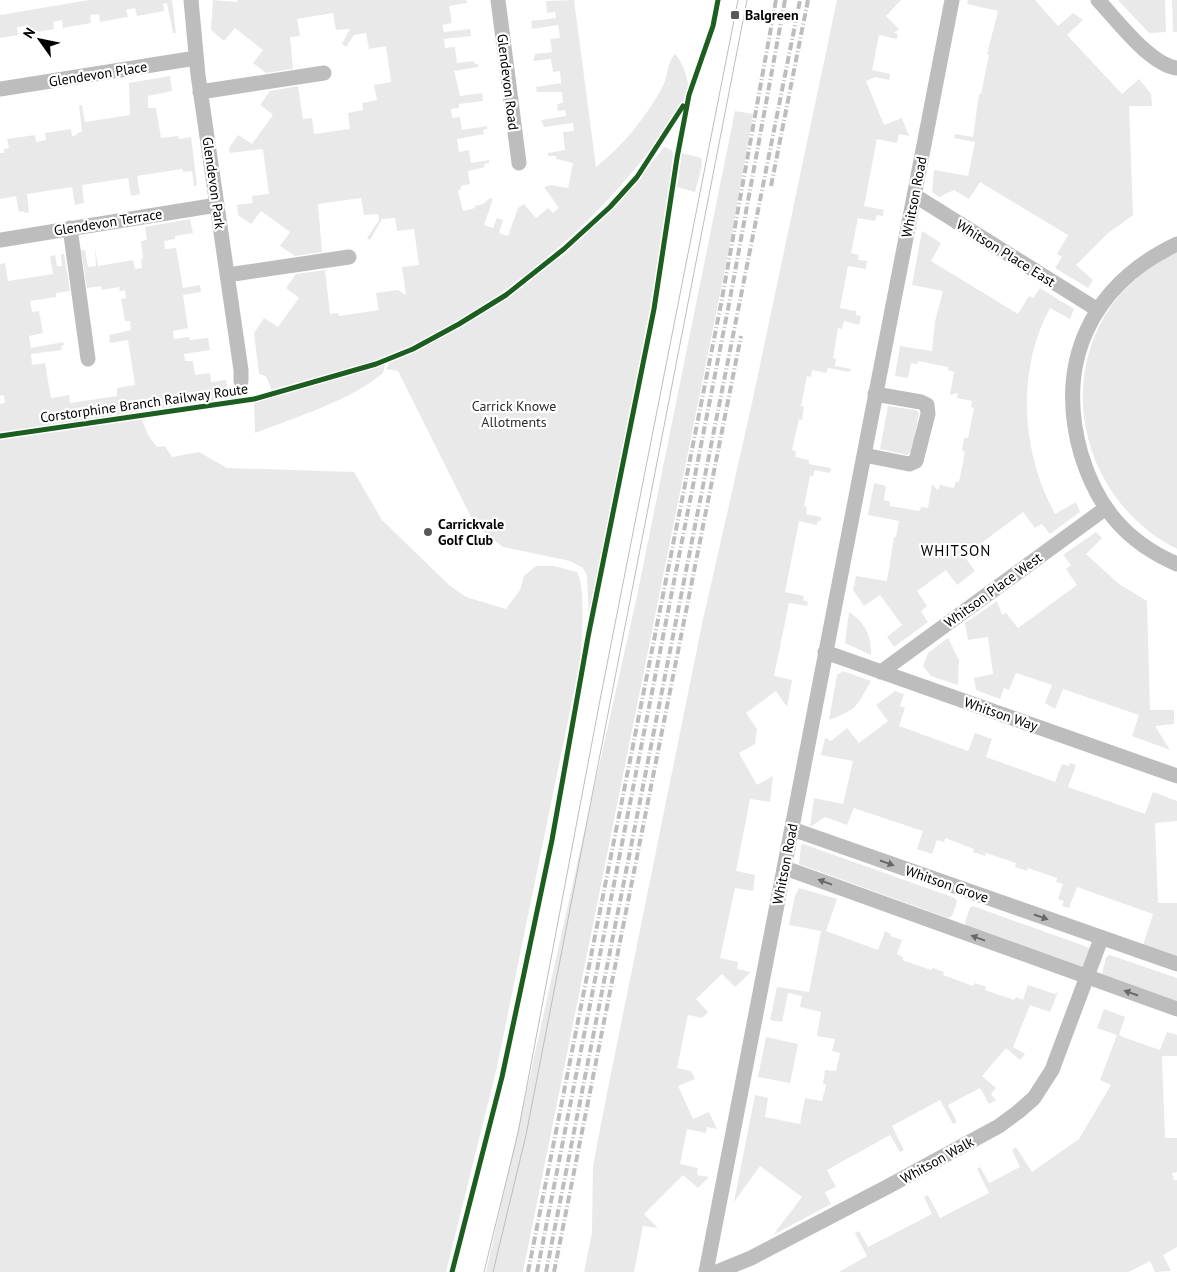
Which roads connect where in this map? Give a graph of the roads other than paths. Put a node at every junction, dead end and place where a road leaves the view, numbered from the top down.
1 (191, 0) edge
2 (498, 0) edge
3 (952, 0) edge
4 (1098, 0) edge
5 (196, 58) junction
6 (1177, 68) edge
7 (324, 73) dead end
8 (0, 89) edge
9 (200, 92) junction
10 (519, 163) dead end
11 (914, 195) junction
12 (217, 204) junction
13 (70, 228) junction
14 (0, 240) edge
15 (1177, 244) edge
16 (349, 257) dead end
17 (227, 275) junction
18 (1098, 310) junction
19 (88, 359) dead end
20 (240, 382) dead end
21 (875, 394) junction
22 (864, 455) junction
23 (1106, 508) junction
24 (1177, 564) edge
25 (825, 652) junction
26 (881, 672) junction
27 (1177, 776) edge
28 (792, 829) junction
29 (785, 868) junction
30 (1101, 938) junction
31 (1177, 964) edge
32 (1088, 978) junction
33 (1177, 1009) edge
34 (706, 1272) edge
35 (717, 1272) edge

1 - 5 street, Glendevon Park
2 - 10 street, Glendevon Road
3 - 11 street, Whitson Road
4 - 6 street
5 - 8 street, Glendevon Place
5 - 9 street, Glendevon Park
7 - 9 street
9 - 12 street, Glendevon Park
11 - 18 street, Whitson Place East
11 - 21 street, Whitson Road
12 - 13 street, Glendevon Terrace
12 - 17 street, Glendevon Park
13 - 14 street, Glendevon Terrace
13 - 19 street
15 - 18 street
16 - 17 street
17 - 20 street, Glendevon Park
18 - 23 street
21 - 22 street, Whitson Road
21 - 22 street
22 - 25 street, Whitson Road
23 - 24 street
23 - 26 street, Whitson Place West
25 - 26 street, Whitson Way
25 - 28 street, Whitson Road
26 - 27 street, Whitson Way
28 - 29 street, Whitson Road
28 -> 30 street, Whitson Grove
32 -> 29 street
29 - 34 street, Whitson Road
30 - 31 street, Whitson Grove
30 - 32 street
33 -> 32 street
32 - 35 street, Whitson Walk

